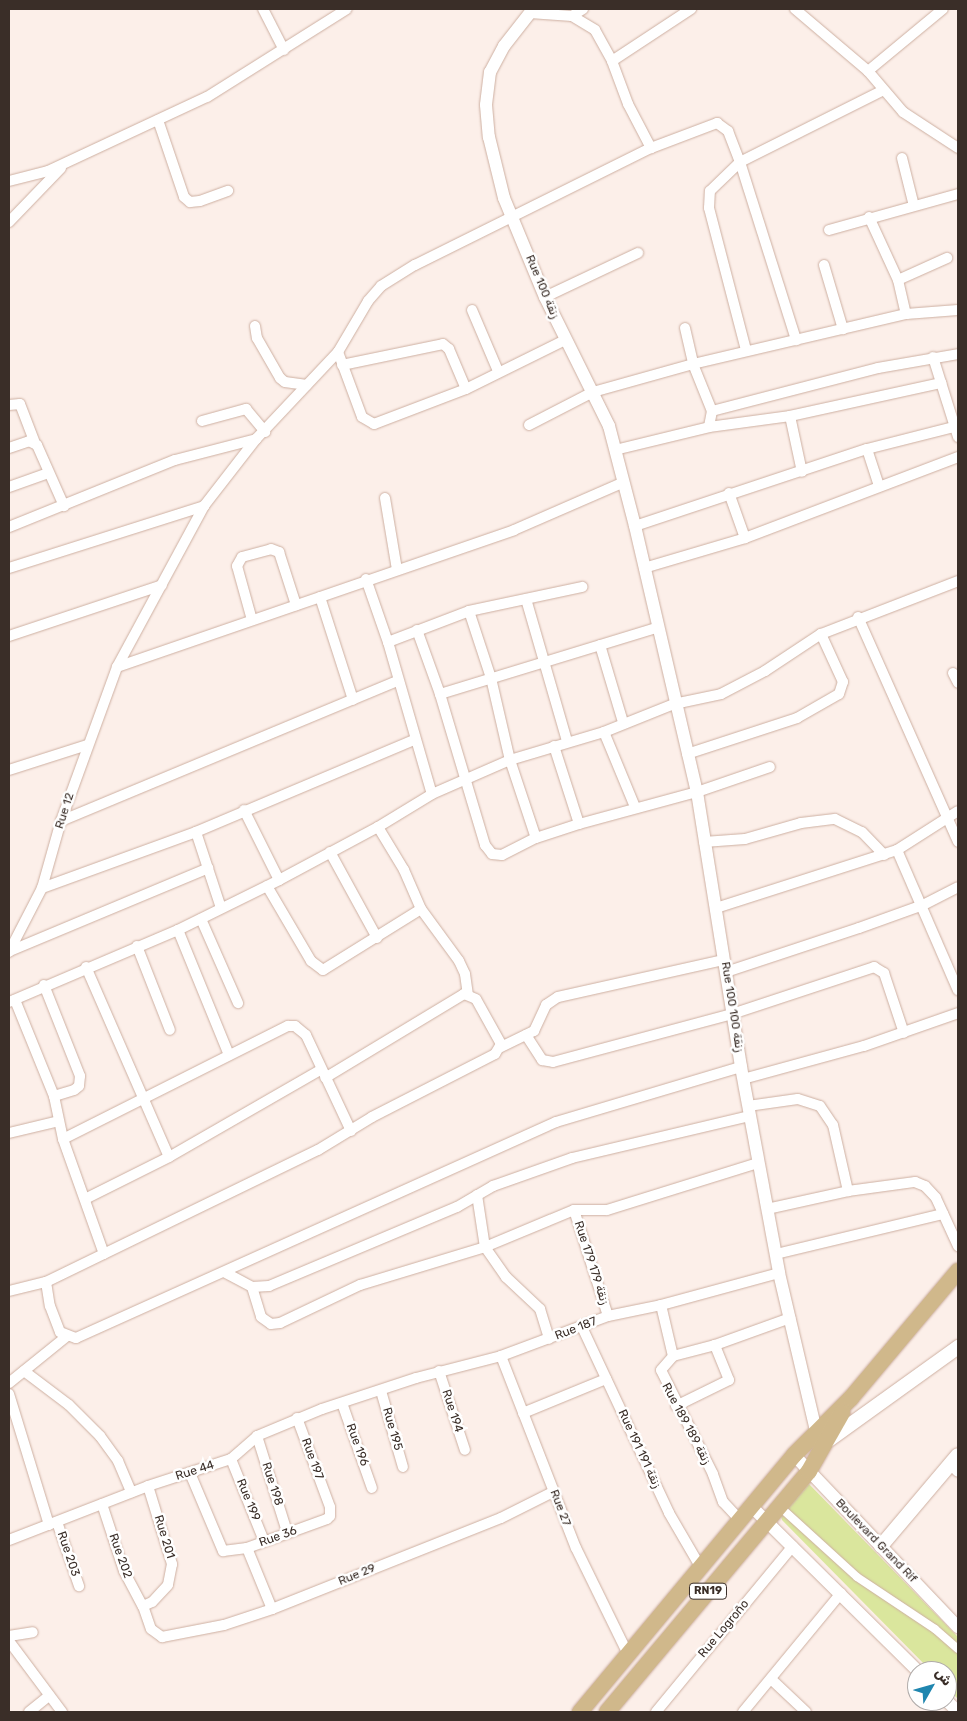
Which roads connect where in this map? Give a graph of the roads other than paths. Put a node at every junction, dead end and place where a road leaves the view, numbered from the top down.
1 (263, 9) edge
2 (347, 9) edge
3 (583, 9) edge
4 (691, 9) edge
5 (796, 9) edge
6 (943, 9) edge
7 (532, 11) edge
8 (572, 16) junction
9 (284, 50) junction
10 (612, 61) junction
11 (868, 71) junction
12 (882, 91) junction
13 (158, 120) junction
14 (651, 148) junction
15 (958, 148) edge
16 (902, 158) dead end
17 (740, 162) junction
18 (65, 164) junction
19 (9, 181) edge
20 (228, 191) dead end
21 (958, 194) edge
22 (914, 206) junction
23 (513, 216) junction
24 (869, 217) junction
25 (9, 222) edge
26 (829, 230) dead end
27 (638, 253) dead end
28 (947, 258) dead end
29 (824, 265) dead end
30 (898, 280) junction
31 (545, 297) junction
32 (472, 310) dead end
33 (958, 310) edge
34 (906, 314) junction
35 (255, 326) dead end
36 (685, 328) dead end
37 (843, 329) junction
38 (565, 340) junction
39 (796, 340) junction
40 (746, 350) junction
41 (338, 352) junction
42 (958, 354) edge
43 (933, 357) junction
44 (693, 364) junction
45 (342, 366) junction
46 (498, 371) junction
47 (941, 383) junction
48 (307, 385) junction
49 (466, 389) junction
50 (593, 392) junction
51 (9, 405) edge
52 (712, 411) junction
53 (790, 416) junction
54 (202, 421) dead end
55 (529, 425) dead end
56 (954, 426) junction
57 (709, 427) junction
58 (265, 432) junction
59 (958, 437) edge
60 (256, 439) junction
61 (34, 441) junction
62 (9, 448) edge
63 (867, 449) junction
64 (615, 450) junction
65 (958, 457) edge
66 (802, 472) junction
67 (48, 473) junction
68 (622, 483) junction
69 (879, 485) junction
70 (9, 487) edge
71 (729, 493) junction
72 (384, 498) dead end
73 (64, 506) junction
74 (204, 506) junction
75 (635, 526) junction
76 (9, 527) edge
77 (745, 538) junction
78 (9, 568) edge
79 (644, 568) junction
80 (397, 570) junction
81 (366, 579) junction
82 (958, 581) edge
83 (162, 585) junction
84 (582, 587) dead end
85 (320, 596) junction
86 (526, 599) junction
87 (296, 605) junction
88 (469, 611) junction
89 (858, 617) junction
90 (252, 620) junction
91 (656, 628) junction
92 (416, 630) junction
93 (822, 634) junction
94 (9, 636) edge
95 (388, 642) junction
96 (600, 645) junction
97 (544, 660) junction
98 (117, 667) junction
99 (953, 673) dead end
100 (491, 678) junction
101 (397, 681) junction
102 (958, 683) edge
103 (440, 694) junction
104 (353, 700) junction
105 (674, 704) junction
106 (623, 722) junction
107 (604, 732) junction
108 (414, 740) junction
109 (567, 742) junction
110 (87, 745) junction
111 (554, 746) junction
112 (687, 754) junction
113 (510, 760) junction
114 (770, 767) dead end
115 (9, 770) edge
116 (464, 780) junction
117 (697, 792) junction
118 (432, 794) junction
119 (634, 807) junction
120 (244, 810) junction
121 (958, 811) edge
122 (947, 817) junction
123 (61, 821) junction
124 (579, 824) junction
125 (378, 827) junction
126 (196, 832) junction
127 (536, 838) junction
128 (704, 842) junction
129 (958, 842) edge
130 (897, 850) junction
131 (330, 852) junction
132 (884, 855) junction
133 (208, 868) junction
134 (280, 880) junction
135 (267, 886) junction
136 (958, 887) edge
137 (42, 888) junction
138 (923, 905) junction
139 (221, 908) junction
140 (716, 908) junction
141 (421, 909) junction
142 (201, 919) junction
143 (178, 930) junction
144 (377, 938) junction
145 (11, 946) edge
146 (137, 946) junction
147 (725, 966) junction
148 (86, 967) junction
149 (44, 985) junction
150 (958, 990) edge
151 (468, 994) junction
152 (12, 1001) edge
153 (238, 1002) dead end
154 (958, 1013) edge
155 (732, 1014) junction
156 (170, 1030) dead end
157 (904, 1033) junction
158 (526, 1035) junction
159 (501, 1047) junction
160 (229, 1056) junction
161 (742, 1073) junction
162 (322, 1074) junction
163 (54, 1096) junction
164 (144, 1101) junction
165 (749, 1111) junction
166 (59, 1121) junction
167 (351, 1131) junction
168 (9, 1133) edge
169 (63, 1139) junction
170 (169, 1157) junction
171 (758, 1163) junction
172 (848, 1191) junction
173 (477, 1195) junction
174 (85, 1199) junction
175 (767, 1209) junction
176 (574, 1210) junction
177 (943, 1214) junction
178 (958, 1246) edge
179 (485, 1247) junction
180 (104, 1254) junction
181 (776, 1254) junction
182 (958, 1270) edge
183 (226, 1272) junction
184 (779, 1272) junction
185 (46, 1282) junction
186 (252, 1288) junction
187 (9, 1291) edge
188 (661, 1305) junction
189 (608, 1316) junction
190 (790, 1318) junction
191 (582, 1327) junction
192 (67, 1336) junction
193 (549, 1339) junction
194 (715, 1345) junction
195 (958, 1347) edge
196 (501, 1356) junction
197 (673, 1356) junction
198 (24, 1370) junction
199 (439, 1371) junction
200 (606, 1379) junction
201 (9, 1383) edge
202 (378, 1392) junction
203 (9, 1394) edge
204 (342, 1403) junction
205 (676, 1406) junction
206 (523, 1413) junction
207 (297, 1418) junction
208 (257, 1436) junction
209 (821, 1437) junction
210 (465, 1450) dead end
211 (794, 1454) junction
212 (231, 1459) junction
213 (956, 1464) edge
214 (403, 1467) dead end
215 (809, 1471) junction
216 (190, 1473) junction
217 (148, 1486) junction
218 (372, 1488) dead end
219 (131, 1492) junction
220 (553, 1492) junction
221 (327, 1499) joint
222 (102, 1504) junction
223 (751, 1506) junction
224 (779, 1506) junction
225 (740, 1520) junction
226 (766, 1520) junction
227 (53, 1523) junction
228 (288, 1532) junction
229 (9, 1540) edge
230 (264, 1541) junction
231 (793, 1546) junction
232 (880, 1546) junction
233 (247, 1548) junction
234 (700, 1568) junction
235 (79, 1586) dead end
236 (841, 1593) junction
237 (143, 1606) junction
238 (272, 1609) junction
239 (958, 1627) edge
240 (33, 1632) dead end
241 (9, 1636) edge
242 (9, 1640) edge
243 (958, 1649) edge
244 (629, 1656) junction
245 (908, 1661) edge
246 (771, 1678) junction
247 (49, 1696) junction
248 (29, 1712) edge
249 (62, 1712) edge
250 (580, 1712) edge
251 (607, 1712) edge
252 (656, 1712) edge
253 (743, 1712) edge
254 (806, 1712) edge

1 - 9 street
2 - 9 street
3 - 8 street
4 - 10 street
5 - 11 street
6 - 11 street
7 - 8 street
7 - 23 street, Rue 100 زنقة
8 - 10 street
9 - 13 street
10 - 14 street
11 - 12 street
12 - 15 street
12 - 17 street
13 - 18 street
13 - 20 street
14 - 17 street
14 - 23 street
16 - 22 street
17 - 39 street
17 - 40 street
18 - 19 street
18 - 25 street
21 - 22 street
22 - 24 street
23 - 31 street, Rue 100 زنقة
23 - 41 street
24 - 26 street
24 - 30 street
27 - 31 street
28 - 30 street
29 - 37 street
30 - 34 street
31 - 38 street, Rue 100 زنقة
32 - 46 street
33 - 34 street
34 - 37 street
35 - 48 street
36 - 44 street
37 - 39 street
38 - 46 street
38 - 50 street, Rue 100 زنقة
39 - 40 street
40 - 44 street
41 - 45 street
41 - 48 street
42 - 43 street
43 - 47 street
43 - 52 street
44 - 50 street
44 - 52 street
45 - 49 street
45 - 49 street
46 - 49 street
47 - 53 street
47 - 56 street
48 - 58 street
50 - 55 street
50 - 64 street, Rue 100 زنقة
51 - 61 street
52 - 57 street
53 - 57 street
53 - 66 street
54 - 58 street
56 - 59 street
56 - 63 street
57 - 64 street
58 - 60 street
60 - 73 street
60 - 74 street, Rue 12
61 - 62 street
61 - 67 street
63 - 66 street
63 - 69 street
64 - 68 street, Rue 100 زنقة
65 - 69 street
66 - 71 street
67 - 70 street
67 - 73 street
68 - 75 street, Rue 100 زنقة
68 - 80 street
69 - 77 street
71 - 75 street
71 - 77 street
72 - 80 street
73 - 76 street
74 - 78 street
74 - 83 street, Rue 12
75 - 79 street, Rue 100 زنقة
77 - 79 street
79 - 91 street, Rue 100 زنقة 100
80 - 81 street
81 - 85 street
81 - 95 street
82 - 89 street
83 - 94 street
83 - 98 street, Rue 12
84 - 86 street
85 - 87 street
85 - 104 street
86 - 88 street
86 - 97 street
87 - 90 street
87 - 90 street
88 - 92 street
88 - 100 street
89 - 93 street
89 - 122 street
90 - 98 street
91 - 96 street
91 - 105 street, Rue 100 زنقة 100
92 - 95 street
92 - 103 street
93 - 105 street
93 - 112 street
95 - 101 street
96 - 97 street
96 - 106 street
97 - 100 street
97 - 109 street
98 - 110 street, Rue 12
99 - 102 street
100 - 103 street
100 - 113 street
101 - 104 street
101 - 108 street
103 - 116 street
104 - 123 street
105 - 106 street
105 - 112 street, Rue 100 زنقة 100
106 - 107 street
107 - 109 street
107 - 119 street
108 - 118 street
108 - 120 street
109 - 111 street
110 - 115 street
110 - 123 street, Rue 12
111 - 113 street
111 - 124 street
112 - 117 street, Rue 100 زنقة 100
113 - 116 street
113 - 127 street
114 - 117 street
116 - 118 street
116 - 127 street
117 - 119 street
117 - 128 street, Rue 100 زنقة 100
118 - 125 street
119 - 124 street
120 - 126 street
120 - 134 street
121 - 122 street
122 - 129 street
122 - 130 street
123 - 137 street, Rue 12
124 - 127 street
125 - 131 street
125 - 141 street
126 - 133 street
126 - 137 street
128 - 132 street
128 - 140 street, Rue 100 زنقة 100
130 - 132 street
130 - 138 street
131 - 134 street
131 - 144 street
132 - 140 street
133 - 139 street
133 - 145 street
134 - 135 street
135 - 139 street
135 - 144 street
136 - 138 street
137 - 145 street, Rue 12
138 - 147 street
138 - 150 street
139 - 142 street
140 - 147 street, Rue 100 زنقة 100
141 - 144 street
141 - 151 street
142 - 143 street
142 - 153 street
143 - 146 street
143 - 160 street
146 - 148 street
146 - 156 street
147 - 155 street, Rue 100 زنقة 100
147 - 158 street
148 - 149 street
148 - 164 street
149 - 152 street
149 - 163 street
151 - 159 street
151 - 162 street
152 - 163 street
154 - 157 street
155 - 157 street
155 - 158 street
155 - 161 street, Rue 100 زنقة 100
157 - 161 street
158 - 159 street
159 - 167 street
160 - 162 street
160 - 164 street
161 - 165 street, Rue 100 زنقة 100
161 - 183 street
162 - 167 street
162 - 170 street
163 - 166 street
164 - 169 street
164 - 170 street
165 - 171 street, Rue 100 زنقة 100
165 - 172 street
165 - 173 street
166 - 168 street
166 - 169 street
167 - 180 street
169 - 174 street
170 - 174 street
171 - 175 street, Rue 100 زنقة 100
171 - 176 street
172 - 175 street
172 - 177 street
173 - 179 street
173 - 186 street
174 - 180 street
175 - 181 street, Rue 100 زنقة 100
176 - 179 street
176 - 189 street, Rue 179 زنقة 179
177 - 178 street
177 - 181 street
179 - 186 street
179 - 193 street
180 - 185 street
181 - 184 street, Rue 100 زنقة 100
182 - 209 main road, RN19
183 - 186 street
183 - 192 street
184 - 188 street, Rue 187
184 - 190 street, Rue 100 زنقة 100
185 - 187 street
185 - 192 street
188 - 189 street, Rue 187
188 - 197 street
189 - 191 street, Rue 187
190 - 194 street
190 - 209 street, Rue 100 زنقة 100
191 - 193 street, Rue 187
191 - 200 street, Rue 191 زنقة 191
192 - 198 street
193 - 196 street, Rue 187
194 - 197 street
194 - 205 street
195 - 209 main road
196 - 199 street, Rue 187
196 - 206 street, Rue 27
197 - 205 street, Rue 189 زنقة 189
198 - 201 street
198 - 219 street
199 - 202 street, Rue 187
199 - 210 street, Rue 194
200 - 206 street
200 - 234 street, Rue 191 زنقة 191
202 - 204 street, Rue 44
202 - 214 street, Rue 195
203 - 227 street, Rue 203
204 - 207 street, Rue 44
204 - 218 street, Rue 196
205 - 225 street, Rue 189 زنقة 189
206 - 220 street, Rue 27
207 - 208 street, Rue 44
207 - 221 street, Rue 197
208 - 212 street, Rue 44
208 - 228 street, Rue 198
209 - 211 main road, RN19
209 - 215 main road, RN19
211 - 215 street, Boulevard Grand Rif
211 - 223 main road, RN19
212 - 216 street, Rue 44
212 - 230 street, Rue 199
213 - 232 main road
215 - 224 main road, RN19
215 - 232 street, Boulevard Grand Rif
216 - 217 street, Rue 44
216 - 233 street, Rue 36
217 - 219 street, Rue 44
217 - 237 street, Rue 201
219 - 222 street, Rue 44
220 - 238 street, Rue 29
220 - 244 street, Rue 27
221 - 228 street, Rue 36
222 - 227 street, Rue 44
222 - 237 street, Rue 202
223 - 225 main road, RN19
223 - 226 street
224 - 226 main road, RN19
224 - 243 street
225 - 234 main road, RN19
226 - 231 street
226 - 251 main road, RN19
227 - 229 street, Rue 44
227 - 235 street, Rue 203
228 - 230 street, Rue 36
230 - 233 street, Rue 36
231 - 236 street
231 - 252 street, Rue Logroño
232 - 239 street, Boulevard Grand Rif
233 - 238 street
234 - 244 main road, RN19
236 - 245 street
236 - 246 street
237 - 238 street, Rue 29
240 - 241 street
242 - 247 street
244 - 250 main road, RN19
246 - 253 street
246 - 254 street
247 - 248 street
247 - 249 street

